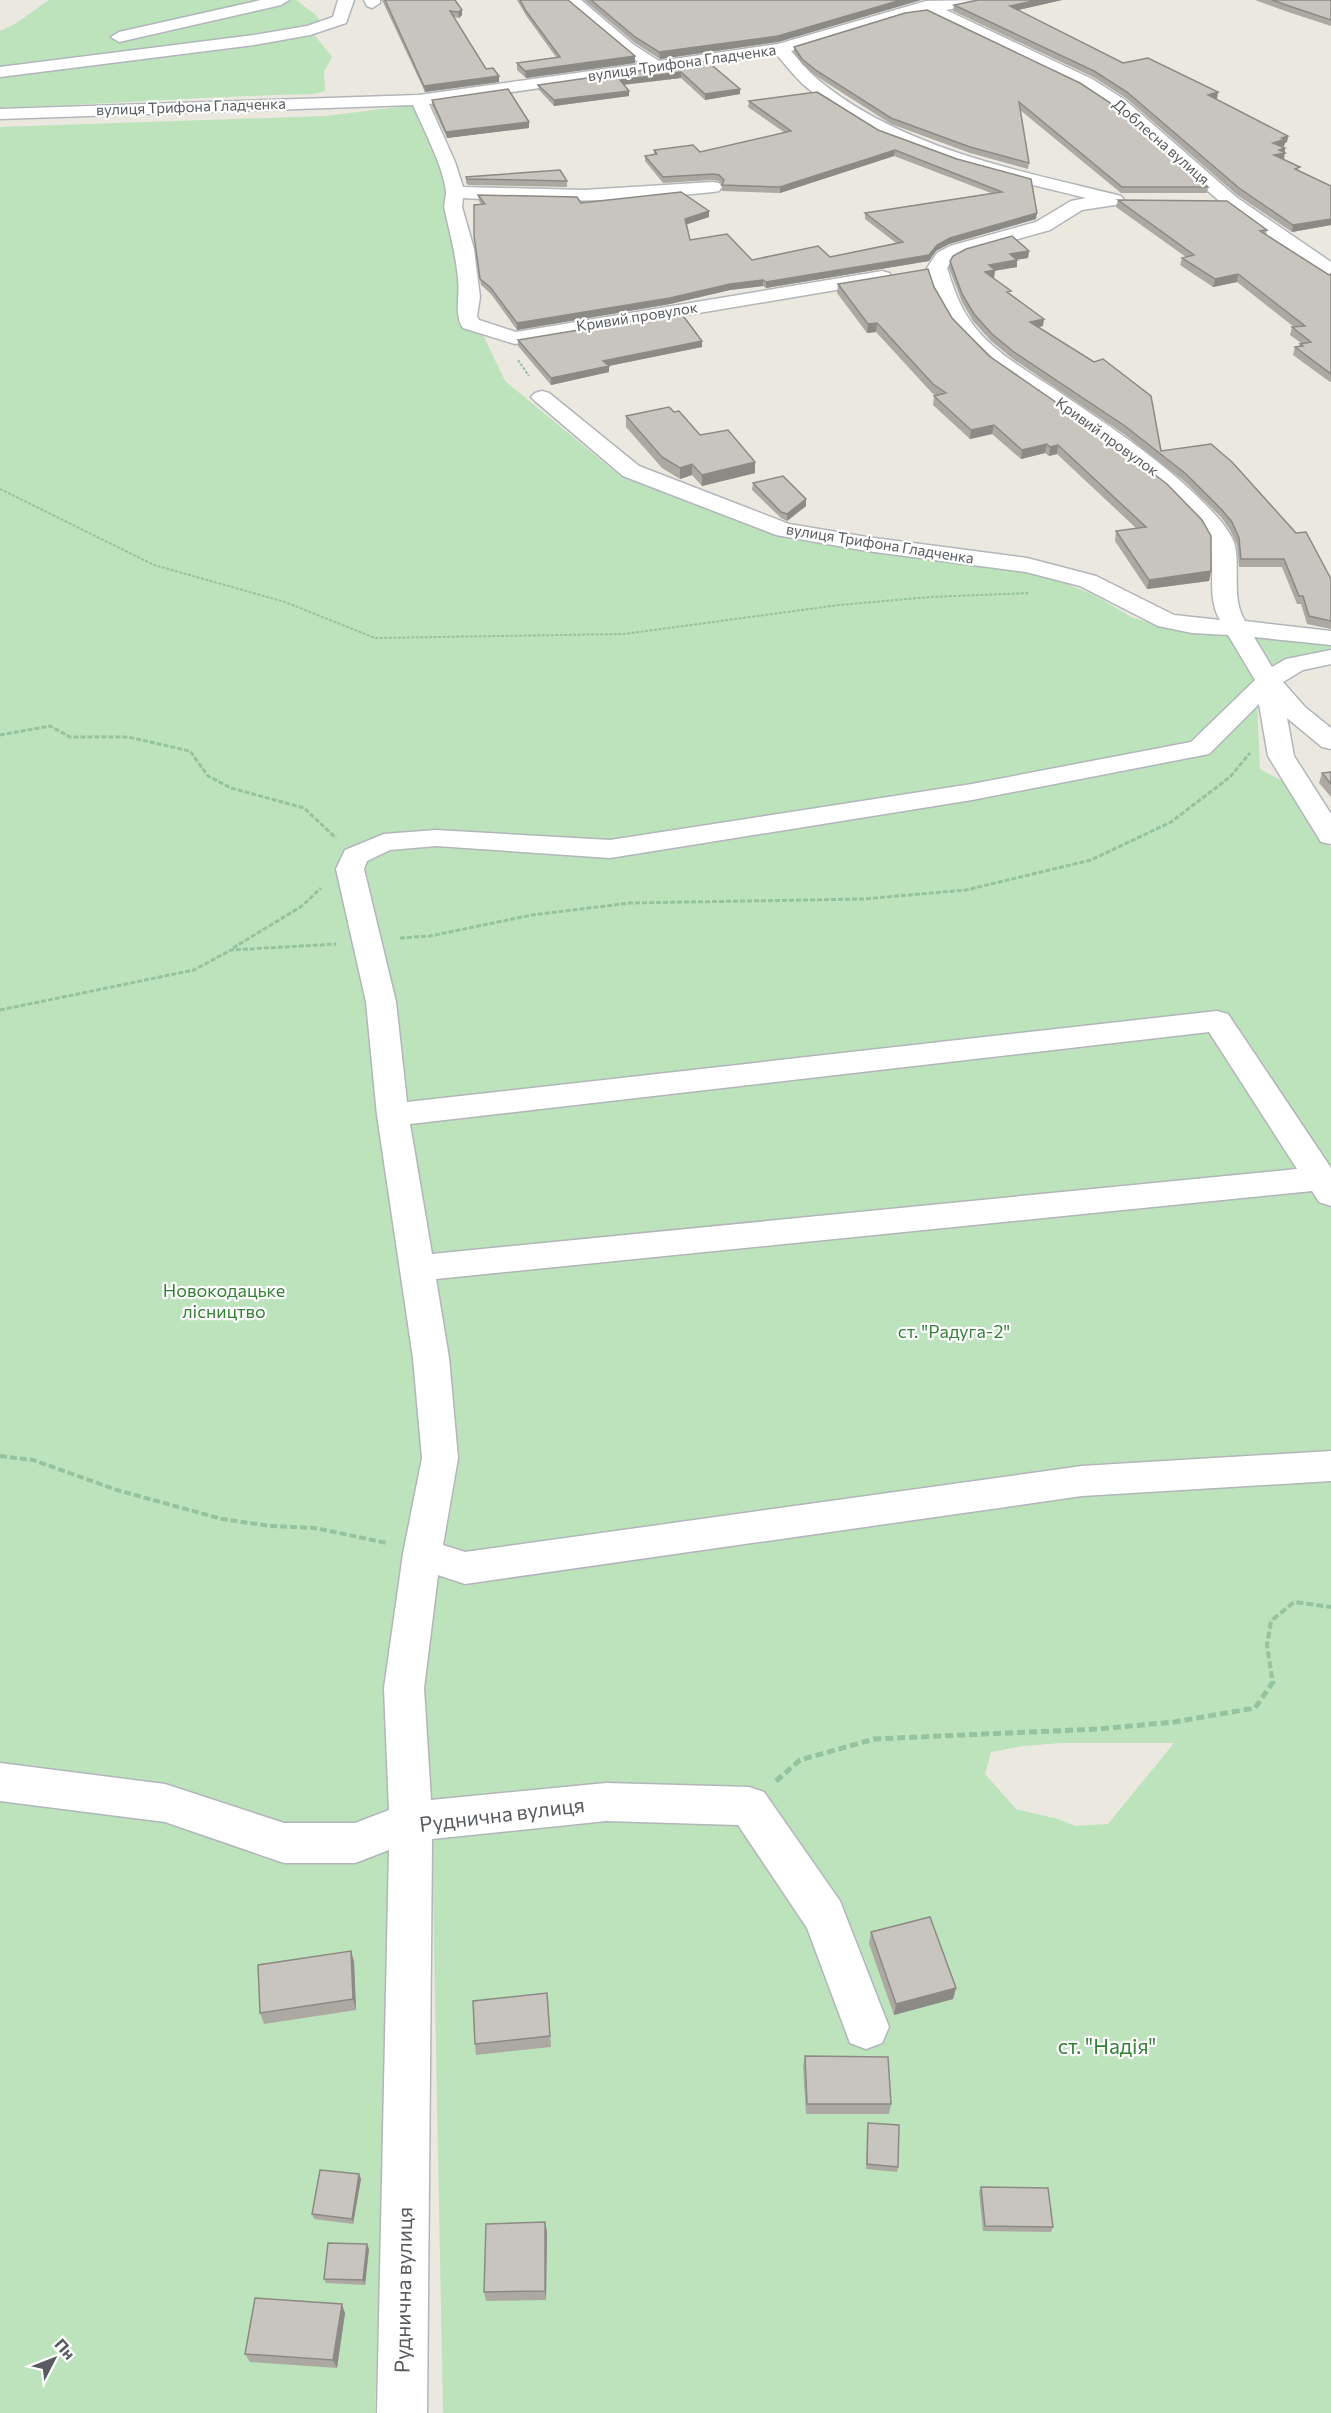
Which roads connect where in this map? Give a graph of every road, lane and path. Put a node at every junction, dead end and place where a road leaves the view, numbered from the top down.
1 (281, 0) edge
2 (346, 0) edge
3 (572, 0) edge
4 (914, 0) edge
5 (976, 0) edge
6 (930, 8) junction
7 (780, 49) junction
8 (0, 67) edge
9 (657, 67) junction
10 (0, 72) edge
11 (419, 100) junction
12 (0, 114) edge
13 (713, 188) dead end
14 (454, 200) junction
15 (1230, 201) junction
16 (1207, 202) edge
17 (642, 203) edge
18 (1331, 251) edge
19 (1307, 255) junction
20 (937, 268) junction
21 (1331, 272) edge
22 (515, 338) junction
23 (542, 397) joint
24 (0, 489) edge
25 (1038, 593) dead end
26 (1237, 628) junction
27 (1331, 638) edge
28 (1331, 657) edge
29 (1268, 681) junction
30 (1275, 722) junction
31 (0, 735) edge
32 (1331, 741) edge
33 (1331, 836) edge
34 (355, 856) junction
35 (366, 941) junction
36 (231, 950) junction
37 (0, 1010) edge
38 (393, 1115) junction
39 (1326, 1186) edge
40 (417, 1268) junction
41 (0, 1456) edge
42 (1331, 1466) edge
43 (423, 1554) junction
44 (1331, 1607) edge
45 (0, 1782) edge
46 (749, 1806) junction
47 (411, 1822) junction
48 (866, 2027) dead end
49 (402, 2413) edge

1 - 8 street
2 - 10 street
3 - 9 street
4 - 6 street, Доблесна вулиця
5 - 6 street, вулиця Трифона Гладченка
6 - 7 street, вулиця Трифона Гладченка
6 - 15 street, Доблесна вулиця
7 - 9 street, вулиця Трифона Гладченка
7 - 20 street
9 - 11 street, вулиця Трифона Гладченка
11 - 12 street, вулиця Трифона Гладченка
11 - 14 street
13 - 14 street
14 - 17 street
14 - 22 street
15 - 16 street
15 - 19 street, Доблесна вулиця
18 - 19 street
19 - 21 street, Доблесна вулиця
20 - 22 street, Кривий провулок
20 - 26 street, Кривий провулок
22 - 23 path
23 - 26 street, вулиця Трифона Гладченка
24 - 25 path
26 - 27 street, вулиця Трифона Гладченка
26 - 29 street, Кривий провулок
28 - 29 street
29 - 30 street
29 - 32 street
29 - 34 street
30 - 33 street
30 - 35 path
31 - 34 path
34 - 35 street
34 - 36 path
35 - 36 path
35 - 38 street
36 - 37 path
38 - 39 street
38 - 40 street
39 - 40 street
40 - 43 street
41 - 43 path
42 - 43 street
43 - 47 street
44 - 46 path
45 - 47 street
46 - 47 street, Руднична вулиця
46 - 48 street
47 - 49 street, Руднична вулиця

